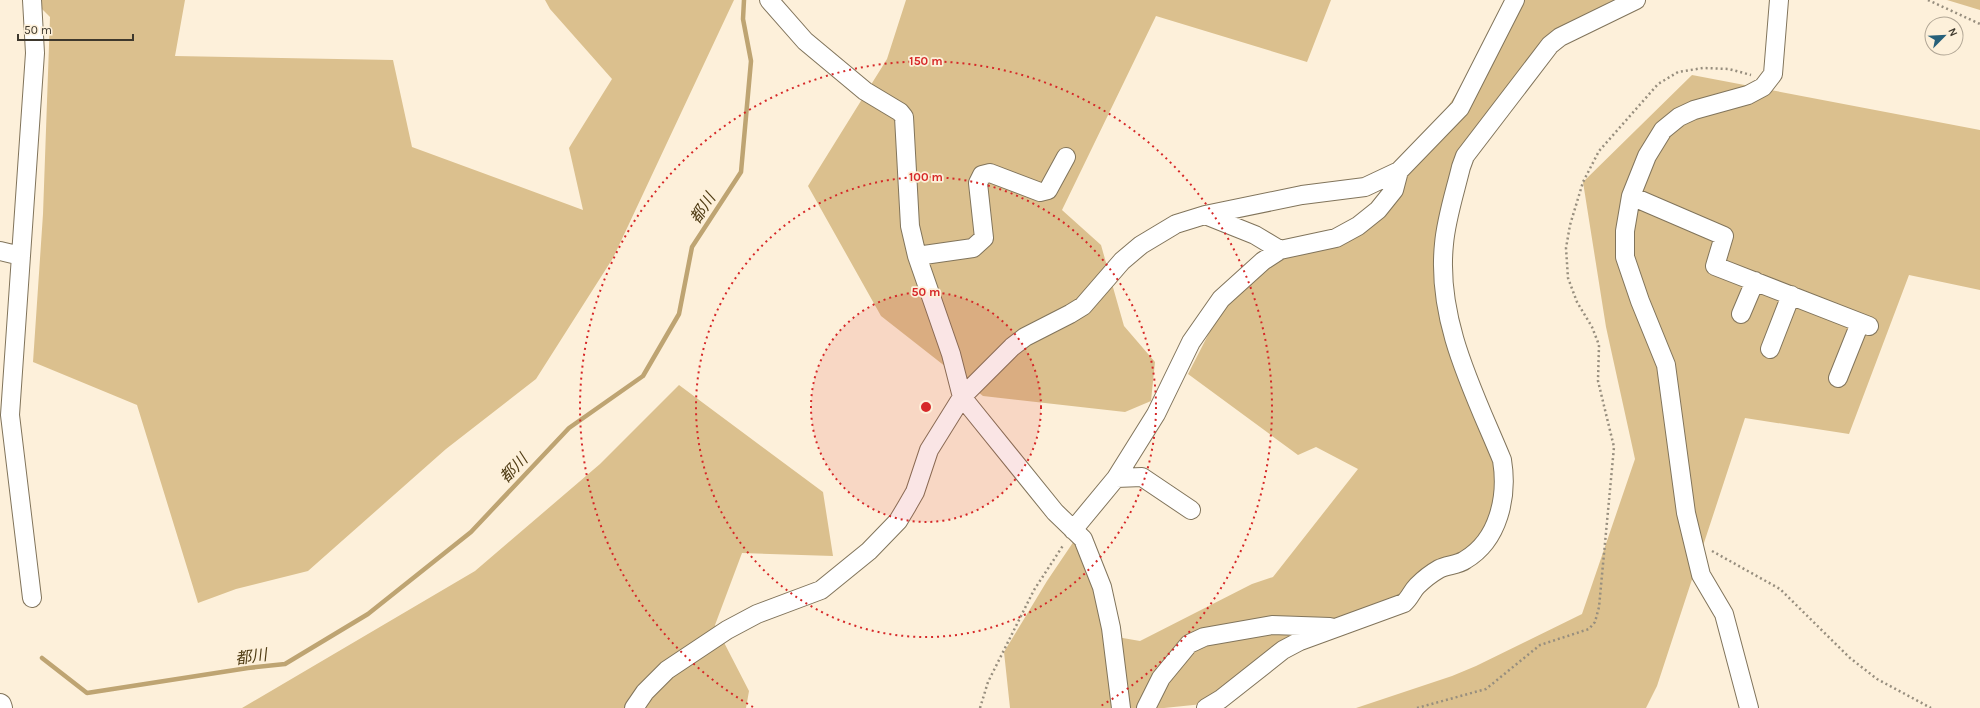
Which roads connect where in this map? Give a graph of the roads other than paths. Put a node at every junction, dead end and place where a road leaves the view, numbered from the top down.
1 (32, 0) edge
2 (769, 0) edge
3 (1515, 0) edge
4 (1636, 0) edge
5 (1779, 0) edge
6 (1066, 157) dead end
7 (1399, 171) junction
8 (1631, 196) junction
9 (1205, 215) junction
10 (1280, 250) junction
11 (0, 251) edge
12 (21, 256) junction
13 (917, 256) junction
14 (1754, 281) junction
15 (1790, 296) junction
16 (1741, 314) dead end
17 (1770, 349) dead end
18 (1838, 378) dead end
19 (962, 397) junction
20 (1116, 478) junction
21 (1191, 510) dead end
22 (1073, 530) junction
23 (32, 598) dead end
24 (1339, 627) junction
25 (0, 705) edge
26 (637, 707) edge
27 (1, 708) edge
28 (1121, 708) edge
29 (1146, 708) edge
30 (1206, 708) edge
31 (1749, 708) edge

1 - 12 street
2 - 13 street
3 - 7 street
4 - 24 street
5 - 8 street
6 - 13 street
7 - 9 street
7 - 10 street
8 - 14 street
8 - 31 street
9 - 10 street
9 - 19 street
10 - 20 street
11 - 12 street
12 - 23 street
13 - 19 street
14 - 15 street
14 - 16 street
15 - 17 street
15 - 18 street
19 - 22 street
19 - 26 street
20 - 21 street
20 - 22 street
22 - 28 street
24 - 29 street
24 - 30 street
25 - 27 main road

